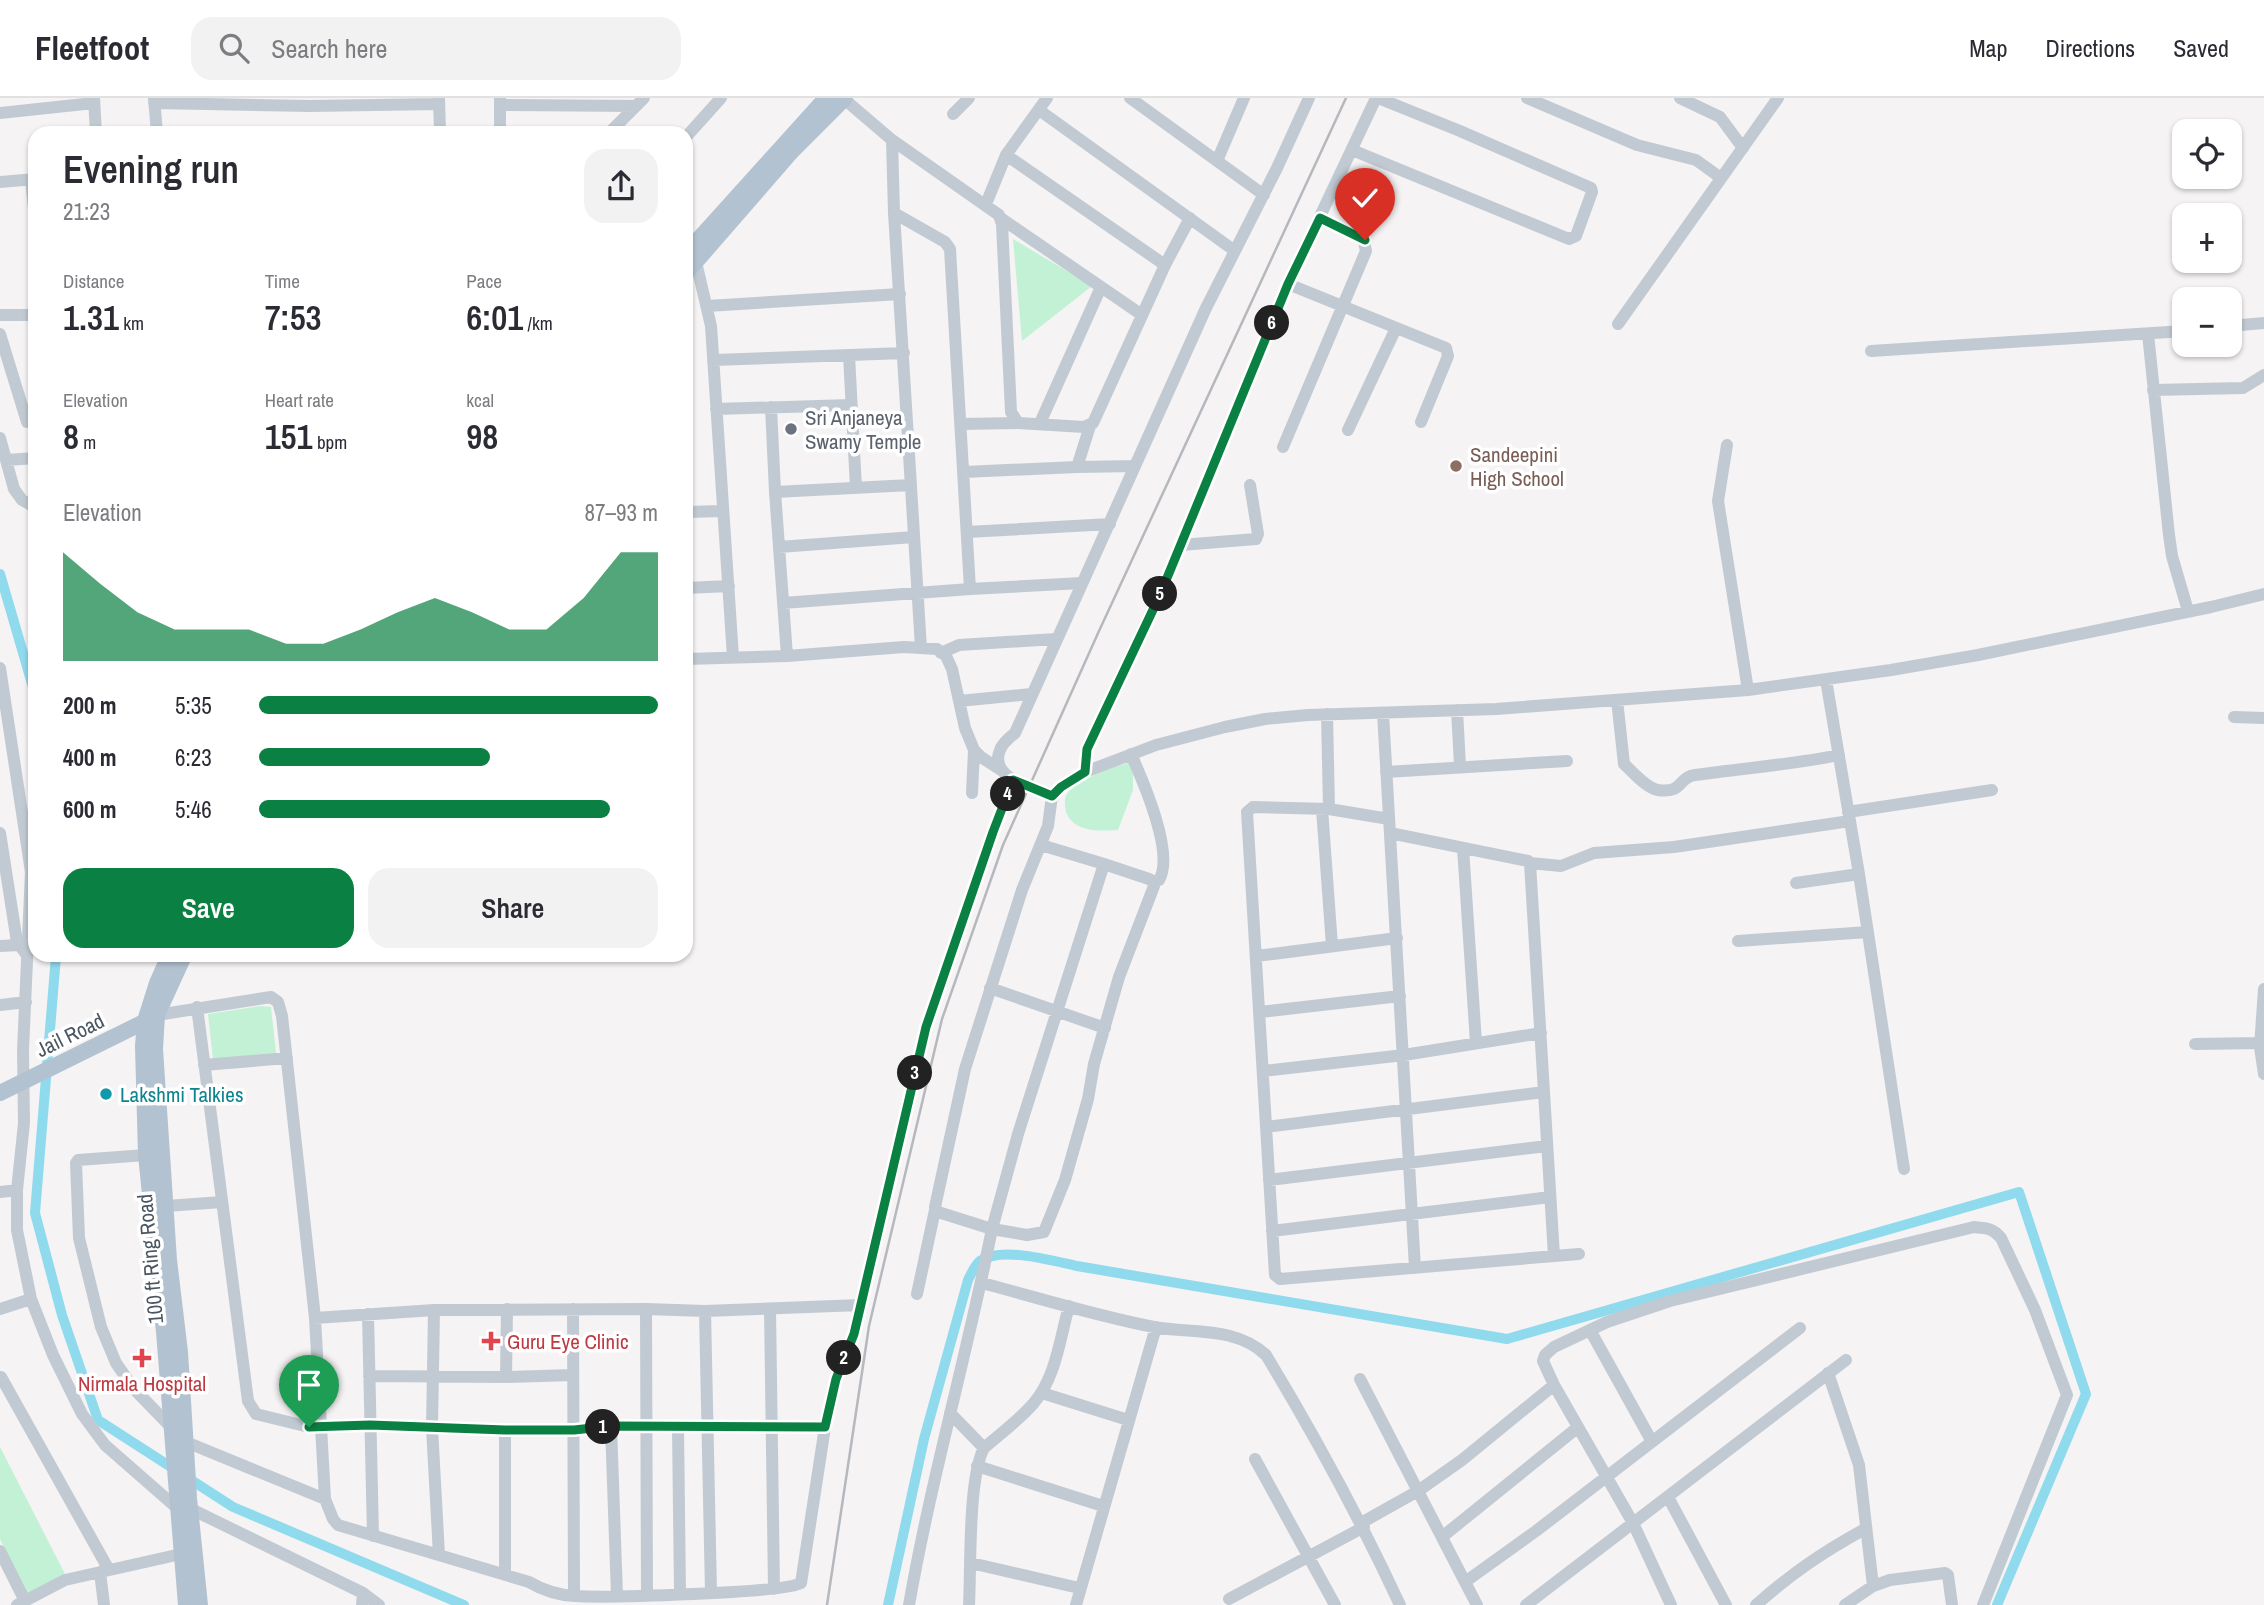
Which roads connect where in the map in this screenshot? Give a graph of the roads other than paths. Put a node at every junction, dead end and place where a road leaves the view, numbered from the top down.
1 (721, 98) edge
2 (826, 98) edge
3 (969, 98) edge
4 (1047, 98) edge
5 (1130, 98) edge
6 (1309, 98) edge
7 (1377, 98) edge
8 (1527, 98) edge
9 (1680, 98) edge
10 (1779, 98) edge
11 (844, 99) edge
12 (154, 100) edge
13 (94, 101) edge
14 (439, 101) edge
15 (500, 101) edge
16 (1238, 101) edge
17 (385, 102) edge
18 (640, 102) edge
19 (1039, 110) junction
20 (0, 113) edge
21 (953, 114) dead end
22 (96, 126) edge
23 (156, 126) edge
24 (440, 126) edge
25 (500, 126) edge
26 (616, 126) edge
27 (693, 129) edge
28 (892, 140) junction
29 (1742, 148) junction
30 (1352, 150) junction
31 (1006, 155) junction
32 (1217, 161) junction
33 (1721, 178) junction
34 (28, 179) edge
35 (0, 182) edge
36 (1264, 195) junction
37 (986, 204) junction
38 (894, 214) junction
39 (1189, 218) junction
40 (1320, 218) junction
41 (1002, 219) junction
42 (693, 250) edge
43 (693, 251) edge
44 (1235, 251) junction
45 (1164, 265) junction
46 (693, 266) edge
47 (1288, 284) junction
48 (1101, 287) junction
49 (900, 294) junction
50 (707, 306) junction
51 (1343, 306) junction
52 (0, 315) edge
53 (28, 315) edge
54 (1142, 315) junction
55 (2264, 323) edge
56 (1618, 324) dead end
57 (2242, 325) edge
58 (1396, 328) junction
59 (2172, 332) edge
60 (0, 334) edge
61 (2148, 334) junction
62 (1871, 351) dead end
63 (904, 353) junction
64 (849, 355) junction
65 (713, 360) junction
66 (2264, 374) edge
67 (2154, 390) junction
68 (851, 405) junction
69 (771, 407) junction
70 (716, 409) junction
71 (28, 422) edge
72 (1421, 422) dead end
73 (1018, 423) junction
74 (1040, 423) junction
75 (961, 424) junction
76 (1090, 426) junction
77 (1348, 430) dead end
78 (0, 438) edge
79 (1727, 446) dead end
80 (1283, 447) dead end
81 (28, 458) edge
82 (7, 460) junction
83 (1077, 467) junction
84 (1135, 467) junction
85 (964, 472) junction
86 (911, 485) junction
87 (1250, 485) dead end
88 (856, 488) junction
89 (775, 492) junction
90 (28, 502) edge
91 (723, 511) junction
92 (693, 512) edge
93 (1110, 524) junction
94 (967, 532) junction
95 (914, 537) junction
96 (1181, 545) junction
97 (779, 547) junction
98 (1082, 583) junction
99 (729, 586) junction
100 (693, 588) edge
101 (970, 589) junction
102 (917, 593) junction
103 (2264, 594) edge
104 (783, 603) junction
105 (2188, 611) junction
106 (1056, 639) junction
107 (921, 648) junction
108 (941, 653) junction
109 (787, 656) junction
110 (733, 657) junction
111 (693, 659) edge
112 (0, 668) edge
113 (1826, 680) junction
114 (1748, 690) junction
115 (1031, 694) junction
116 (1617, 700) junction
117 (959, 701) junction
118 (1457, 710) junction
119 (1382, 713) junction
120 (1327, 714) junction
121 (2234, 717) dead end
122 (2264, 718) edge
123 (974, 750) junction
124 (1131, 754) junction
125 (1839, 755) junction
126 (1567, 761) dead end
127 (1460, 766) junction
128 (1001, 770) junction
129 (1085, 772) junction
130 (1386, 772) junction
131 (1013, 780) junction
132 (1992, 790) dead end
133 (972, 793) dead end
134 (1052, 796) junction
135 (1326, 809) junction
136 (1849, 816) junction
137 (1389, 819) junction
138 (0, 833) edge
139 (1390, 833) junction
140 (1041, 845) junction
141 (1463, 848) junction
142 (28, 852) edge
143 (1530, 863) junction
144 (2, 864) edge
145 (1104, 864) junction
146 (1859, 874) junction
147 (1154, 882) junction
148 (1796, 883) dead end
149 (28, 901) edge
150 (1868, 932) junction
151 (1397, 938) junction
152 (1738, 942) dead end
153 (0, 946) edge
154 (1332, 946) junction
155 (23, 949) junction
156 (1257, 956) junction
157 (166, 962) edge
158 (181, 962) edge
159 (990, 988) junction
160 (2264, 989) edge
161 (1400, 996) junction
162 (26, 1002) junction
163 (0, 1005) edge
164 (197, 1007) junction
165 (1056, 1012) junction
166 (1260, 1012) junction
167 (151, 1018) junction
168 (1105, 1028) junction
169 (1541, 1033) junction
170 (2260, 1043) junction
171 (1476, 1044) junction
172 (2195, 1044) dead end
173 (1404, 1055) junction
174 (287, 1058) junction
175 (204, 1065) junction
176 (1263, 1071) junction
177 (2264, 1074) edge
178 (30, 1078) junction
179 (0, 1093) edge
180 (1544, 1093) junction
181 (1407, 1111) junction
182 (1266, 1127) junction
183 (1547, 1146) junction
184 (146, 1155) junction
185 (1410, 1164) junction
186 (1904, 1168) dead end
187 (1269, 1180) junction
188 (17, 1190) junction
189 (0, 1192) edge
190 (1550, 1197) junction
191 (222, 1202) junction
192 (166, 1206) junction
193 (935, 1210) junction
194 (1413, 1214) junction
195 (992, 1229) junction
196 (1272, 1231) junction
197 (1579, 1254) dead end
198 (1554, 1256) junction
199 (1415, 1268) junction
200 (982, 1283) junction
201 (918, 1294) dead end
202 (31, 1299) junction
203 (861, 1305) junction
204 (1069, 1306) junction
205 (0, 1309) edge
206 (573, 1309) junction
207 (646, 1309) junction
208 (770, 1309) junction
209 (434, 1310) junction
210 (507, 1310) junction
211 (705, 1311) junction
212 (368, 1314) junction
213 (315, 1318) junction
214 (1156, 1327) junction
215 (1800, 1328) dead end
216 (1590, 1329) junction
217 (1846, 1360) dead end
218 (1828, 1373) junction
219 (573, 1374) junction
220 (369, 1376) junction
221 (432, 1376) junction
222 (1, 1377) edge
223 (506, 1377) junction
224 (1360, 1379) dead end
225 (1554, 1385) junction
226 (1042, 1393) junction
227 (950, 1413) junction
228 (1128, 1420) junction
229 (370, 1425) junction
230 (611, 1426) junction
231 (645, 1426) junction
232 (678, 1426) junction
233 (706, 1426) junction
234 (321, 1427) junction
235 (771, 1427) junction
236 (825, 1427) junction
237 (1577, 1427) junction
238 (432, 1428) junction
239 (505, 1430) junction
240 (574, 1430) junction
241 (1651, 1440) junction
242 (179, 1441) junction
243 (984, 1448) junction
244 (1255, 1459) dead end
245 (977, 1466) junction
246 (1606, 1478) junction
247 (1418, 1492) junction
248 (1668, 1497) junction
249 (325, 1499) junction
250 (183, 1503) junction
251 (1103, 1506) junction
252 (1633, 1522) junction
253 (1362, 1525) junction
254 (1865, 1529) junction
255 (373, 1536) junction
256 (1442, 1537) junction
257 (0, 1551) edge
258 (181, 1554) junction
259 (439, 1555) junction
260 (1310, 1556) junction
261 (971, 1563) junction
262 (105, 1571) junction
263 (505, 1575) junction
264 (1465, 1582) junction
265 (1872, 1586) junction
266 (774, 1588) junction
267 (1079, 1588) junction
268 (711, 1592) junction
269 (680, 1593) junction
270 (647, 1595) junction
271 (574, 1596) junction
272 (617, 1596) junction
273 (544, 1598) edge
274 (1229, 1598) dead end
275 (363, 1599) edge
276 (1545, 1599) edge
277 (38, 1600) edge
278 (21, 1603) edge
279 (1329, 1603) edge
280 (104, 1605) edge
281 (186, 1605) edge
282 (200, 1605) edge
283 (379, 1605) edge
284 (908, 1605) edge
285 (969, 1605) edge
286 (1076, 1605) edge
287 (1399, 1605) edge
288 (1476, 1605) edge
289 (1527, 1605) edge
290 (1671, 1605) edge
291 (1726, 1605) edge
292 (1756, 1605) edge
293 (1845, 1605) edge
294 (1952, 1605) edge
295 (1983, 1605) edge

1 - 27 street
2 - 42 main road
3 - 21 street
4 - 19 street
5 - 32 street
6 - 36 street
7 - 30 street
7 - 30 street
8 - 33 street
9 - 29 street
10 - 29 street
11 - 28 street
11 - 43 main road
12 - 17 street
12 - 23 street
13 - 20 street
13 - 22 street
14 - 17 street
14 - 24 street
15 - 18 street
15 - 25 street
16 - 32 street
18 - 26 street
19 - 31 street
19 - 39 street
28 - 37 street
28 - 38 street
29 - 33 street
30 - 40 street
31 - 37 street
31 - 45 street
32 - 36 street
33 - 56 street
34 - 35 street
36 - 44 street
37 - 41 street
38 - 49 street
38 - 75 street
39 - 44 street
39 - 45 street
40 - 47 street
40 - 51 street
41 - 48 street
41 - 73 street
44 - 84 street
45 - 54 street
46 - 50 street
47 - 51 street
47 - 96 street
48 - 54 street
48 - 74 street
49 - 50 street
49 - 63 street
50 - 65 street
51 - 58 street
51 - 80 street
52 - 53 street
54 - 76 street
55 - 57 street
58 - 72 street
58 - 77 street
59 - 61 street
60 - 71 street
61 - 62 street
61 - 67 street
63 - 64 street
63 - 86 street
64 - 65 street
64 - 68 street
65 - 70 street
66 - 67 street
67 - 105 street
68 - 69 street
68 - 88 street
69 - 70 street
69 - 89 street
70 - 91 street
73 - 74 street
73 - 75 street
74 - 76 street
75 - 85 street
76 - 83 street
78 - 82 street
79 - 114 street
81 - 82 street
82 - 90 street
83 - 84 street
83 - 85 street
84 - 93 street
85 - 94 street
86 - 88 street
86 - 95 street
87 - 96 street
88 - 89 street
89 - 97 street
91 - 92 street
91 - 99 street
93 - 94 street
93 - 98 street
94 - 101 street
95 - 97 street
95 - 102 street
96 - 129 street
97 - 104 street
98 - 101 street
98 - 106 street
99 - 100 street
99 - 110 street
101 - 102 street
102 - 104 street
102 - 107 street
103 - 105 street
104 - 109 street
105 - 113 street
106 - 108 street
106 - 115 street
107 - 108 street
107 - 109 street
108 - 117 street
109 - 110 street
110 - 111 street
112 - 142 street
113 - 114 street
113 - 125 street
114 - 116 street
115 - 117 street
115 - 128 street
116 - 118 street
116 - 125 street
117 - 123 street
118 - 119 street
118 - 127 street
119 - 120 street
119 - 130 street
120 - 124 street
120 - 135 street
121 - 122 street
123 - 128 street
123 - 133 street
124 - 129 street
124 - 147 street
125 - 136 street
126 - 127 street
127 - 130 street
128 - 131 street
129 - 134 street
130 - 137 street
131 - 134 street
131 - 203 street
132 - 136 street
134 - 140 street
135 - 137 street
135 - 154 street
135 - 156 street
136 - 143 street
136 - 146 street
137 - 139 street
138 - 144 street
139 - 141 street
139 - 151 street
140 - 145 street
140 - 159 street
141 - 143 street
141 - 171 street
143 - 169 street
144 - 155 street
145 - 147 street
145 - 165 street
146 - 148 street
146 - 150 street
147 - 168 street
149 - 155 street
150 - 152 street
150 - 186 street
151 - 154 street
151 - 161 street
153 - 155 street
154 - 156 street
155 - 162 street
156 - 166 street
157 - 167 main road, 100 ft Ring Road
158 - 167 main road, 100 ft Ring Road
159 - 165 street
159 - 193 street
160 - 170 street
161 - 166 street
161 - 173 street
162 - 163 street
162 - 178 street
164 - 167 street
164 - 174 street
164 - 175 street
165 - 168 street
165 - 195 street
166 - 176 street
167 - 178 main road, Jail Road
167 - 184 main road, 100 ft Ring Road
167 - 192 main road, 100 ft Ring Road
168 - 195 street
169 - 171 street
169 - 180 street
170 - 172 street
170 - 177 street
171 - 173 street
173 - 176 street
173 - 181 street
174 - 175 street
174 - 213 street
175 - 191 street
176 - 182 street
178 - 179 main road, Jail Road
178 - 188 street
180 - 181 street
180 - 183 street
181 - 182 street
181 - 185 street
182 - 187 street
183 - 185 street
183 - 190 street
184 - 242 main road, 100 ft Ring Road
184 - 242 street
185 - 187 street
185 - 194 street
187 - 196 street
188 - 189 street
188 - 202 street
190 - 194 street
190 - 198 street
191 - 192 street
191 - 234 street
192 - 242 main road, 100 ft Ring Road
193 - 195 street
193 - 201 street
194 - 196 street
194 - 199 street
195 - 200 street
196 - 199 street
197 - 198 street
198 - 199 street
200 - 204 street
200 - 227 street
202 - 205 street
202 - 250 street
203 - 208 street
203 - 236 street
204 - 214 street
204 - 226 street
206 - 207 street
206 - 210 street
206 - 219 street
207 - 211 street
207 - 231 street
208 - 211 street
208 - 235 street
209 - 210 street
209 - 212 street
209 - 221 street
210 - 223 street
211 - 233 street
212 - 213 street
212 - 220 street
213 - 234 street
214 - 228 street
214 - 253 street
215 - 241 street
216 - 225 street
216 - 241 street
216 - 295 street
217 - 218 street
218 - 248 street
218 - 254 street
219 - 223 street
219 - 240 street
220 - 221 street
220 - 229 street
221 - 223 street
221 - 238 street
222 - 262 street
224 - 247 street
225 - 237 street
225 - 247 street
226 - 228 street
226 - 243 street
227 - 243 street
227 - 284 street
228 - 251 street
229 - 234 street
229 - 238 street
229 - 255 street
230 - 231 street
230 - 240 street
230 - 272 street
231 - 232 street
231 - 270 street
232 - 233 street
232 - 269 street
233 - 235 street
233 - 268 street
234 - 249 street
235 - 236 street
235 - 266 street
236 - 266 street
237 - 246 street
237 - 256 street
238 - 239 street
238 - 259 street
239 - 240 street
239 - 263 street
240 - 271 street
241 - 246 street
242 - 249 street
242 - 250 main road
243 - 245 street
244 - 260 street
245 - 251 street
245 - 261 street
246 - 252 street
246 - 264 street
247 - 253 street
247 - 256 street
248 - 252 street
248 - 291 street
249 - 255 street
250 - 258 main road
250 - 275 street
250 - 282 main road
251 - 267 street
252 - 276 street
252 - 290 street
253 - 260 street
253 - 287 street
254 - 265 street
254 - 292 street
255 - 259 street
256 - 264 street
257 - 278 street
258 - 262 street
258 - 281 main road
259 - 263 street
260 - 274 street
260 - 279 street
261 - 267 street
261 - 285 street
262 - 277 street
262 - 280 street
263 - 273 street
264 - 288 street
265 - 293 street
265 - 294 street
266 - 268 street
267 - 286 street
268 - 269 street
269 - 270 street
270 - 272 street
271 - 272 street
271 - 273 street
275 - 283 street
276 - 289 street
277 - 278 street

